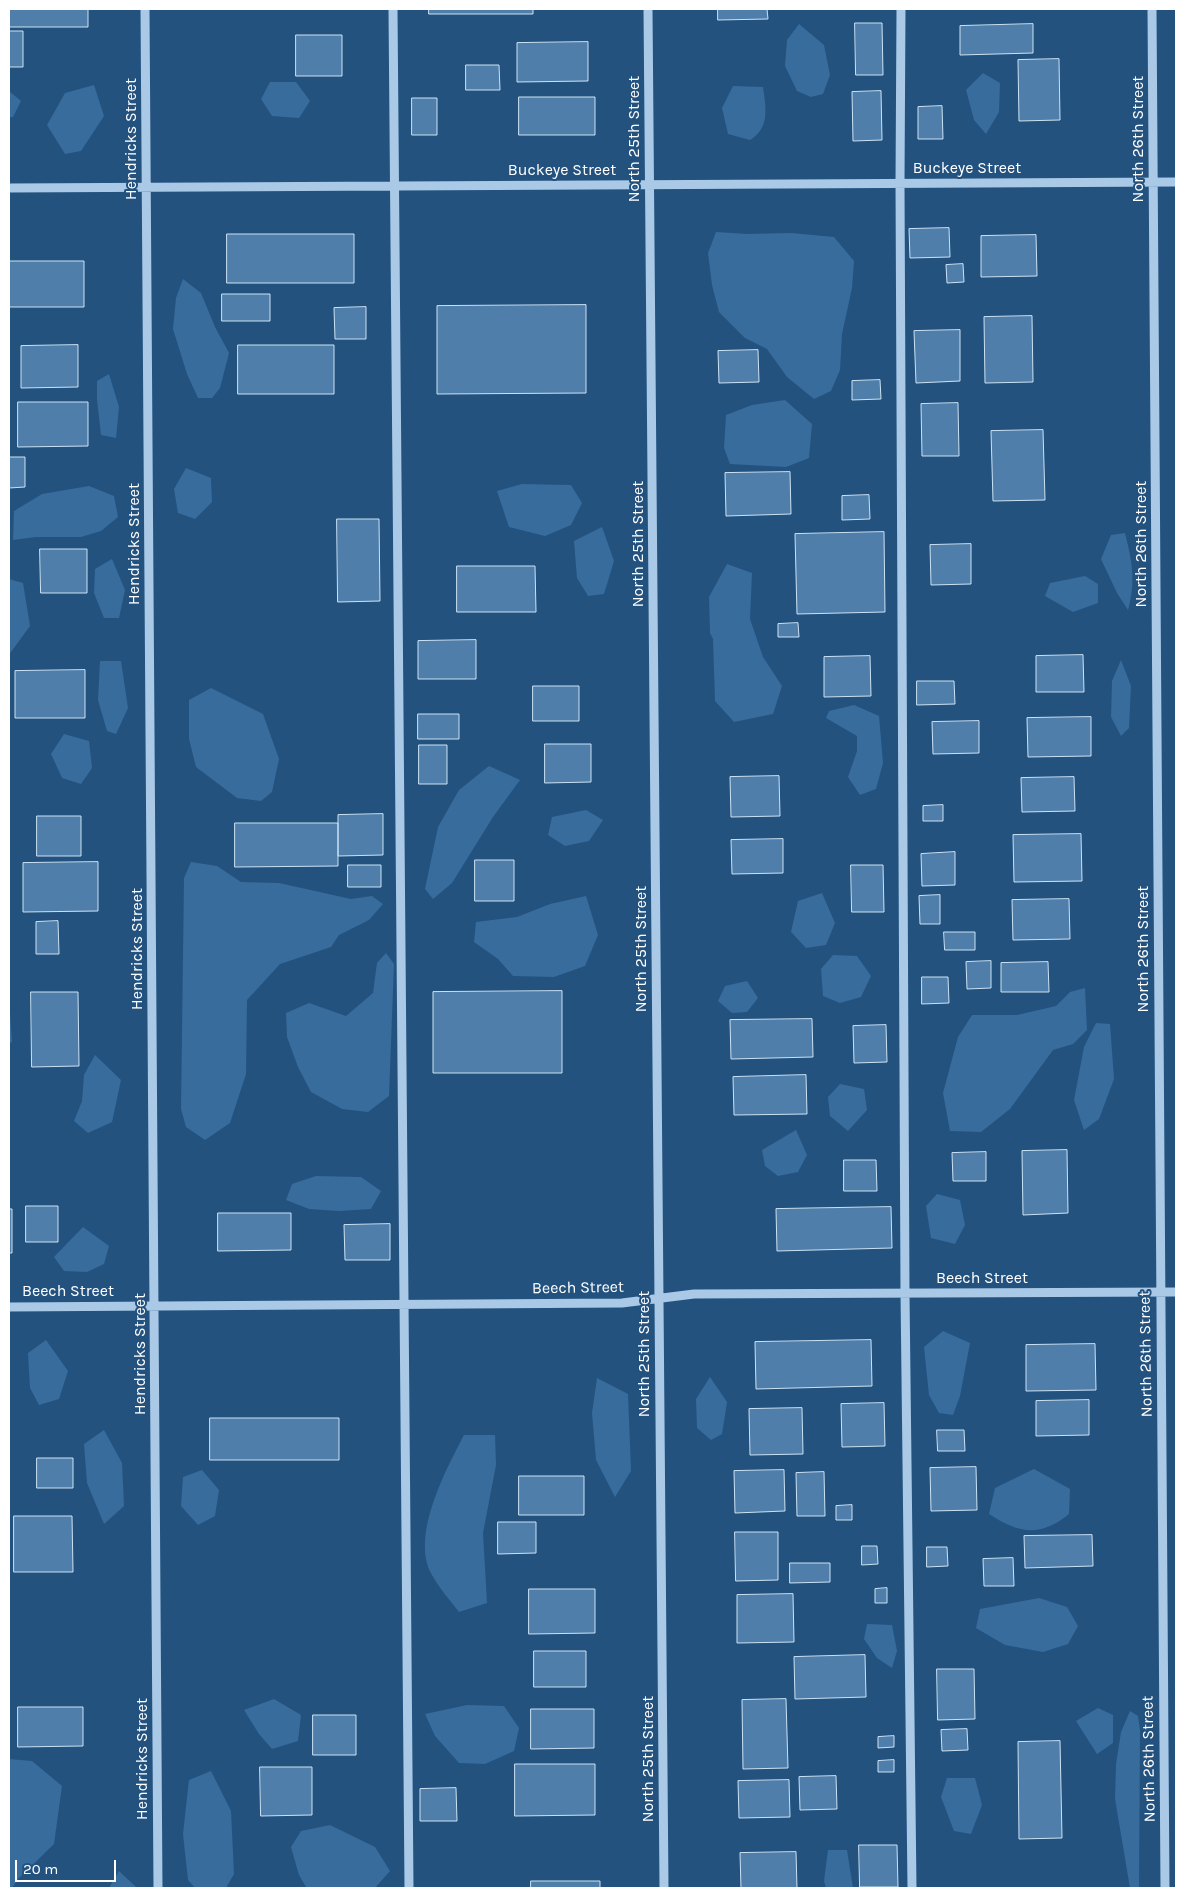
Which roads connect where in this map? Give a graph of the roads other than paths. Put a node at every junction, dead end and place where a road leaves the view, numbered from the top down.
1 (145, 9) edge
2 (393, 9) edge
3 (648, 9) edge
4 (901, 9) edge
5 (1152, 9) edge
6 (1153, 182) junction
7 (1176, 182) edge
8 (900, 183) junction
9 (650, 184) junction
10 (394, 186) junction
11 (9, 188) edge
12 (146, 188) junction
13 (1160, 1292) junction
14 (1176, 1292) edge
15 (906, 1293) junction
16 (659, 1298) junction
17 (405, 1304) junction
18 (154, 1306) junction
19 (9, 1307) edge
20 (158, 1888) edge
21 (409, 1888) edge
22 (664, 1888) edge
23 (912, 1888) edge
24 (1165, 1888) edge

1 - 12 street, Hendricks Street
2 - 10 street
3 - 9 street, North 25th Street
4 - 8 street
5 - 6 street, North 26th Street
6 - 7 street, Buckeye Street
6 - 8 street, Buckeye Street
6 - 13 street, North 26th Street
8 - 9 street, Buckeye Street
8 - 15 street
9 - 10 street, Buckeye Street
9 - 16 street, North 25th Street
10 - 12 street, Buckeye Street
10 - 17 street
11 - 12 street, Buckeye Street
12 - 18 street, Hendricks Street
13 - 14 street, Beech Street
13 - 15 street, Beech Street
13 - 24 street, North 26th Street
15 - 16 street, Beech Street
15 - 23 street
16 - 17 street, Beech Street
16 - 22 street, North 25th Street
17 - 18 street, Beech Street
17 - 21 street
18 - 19 street, Beech Street
18 - 20 street, Hendricks Street

